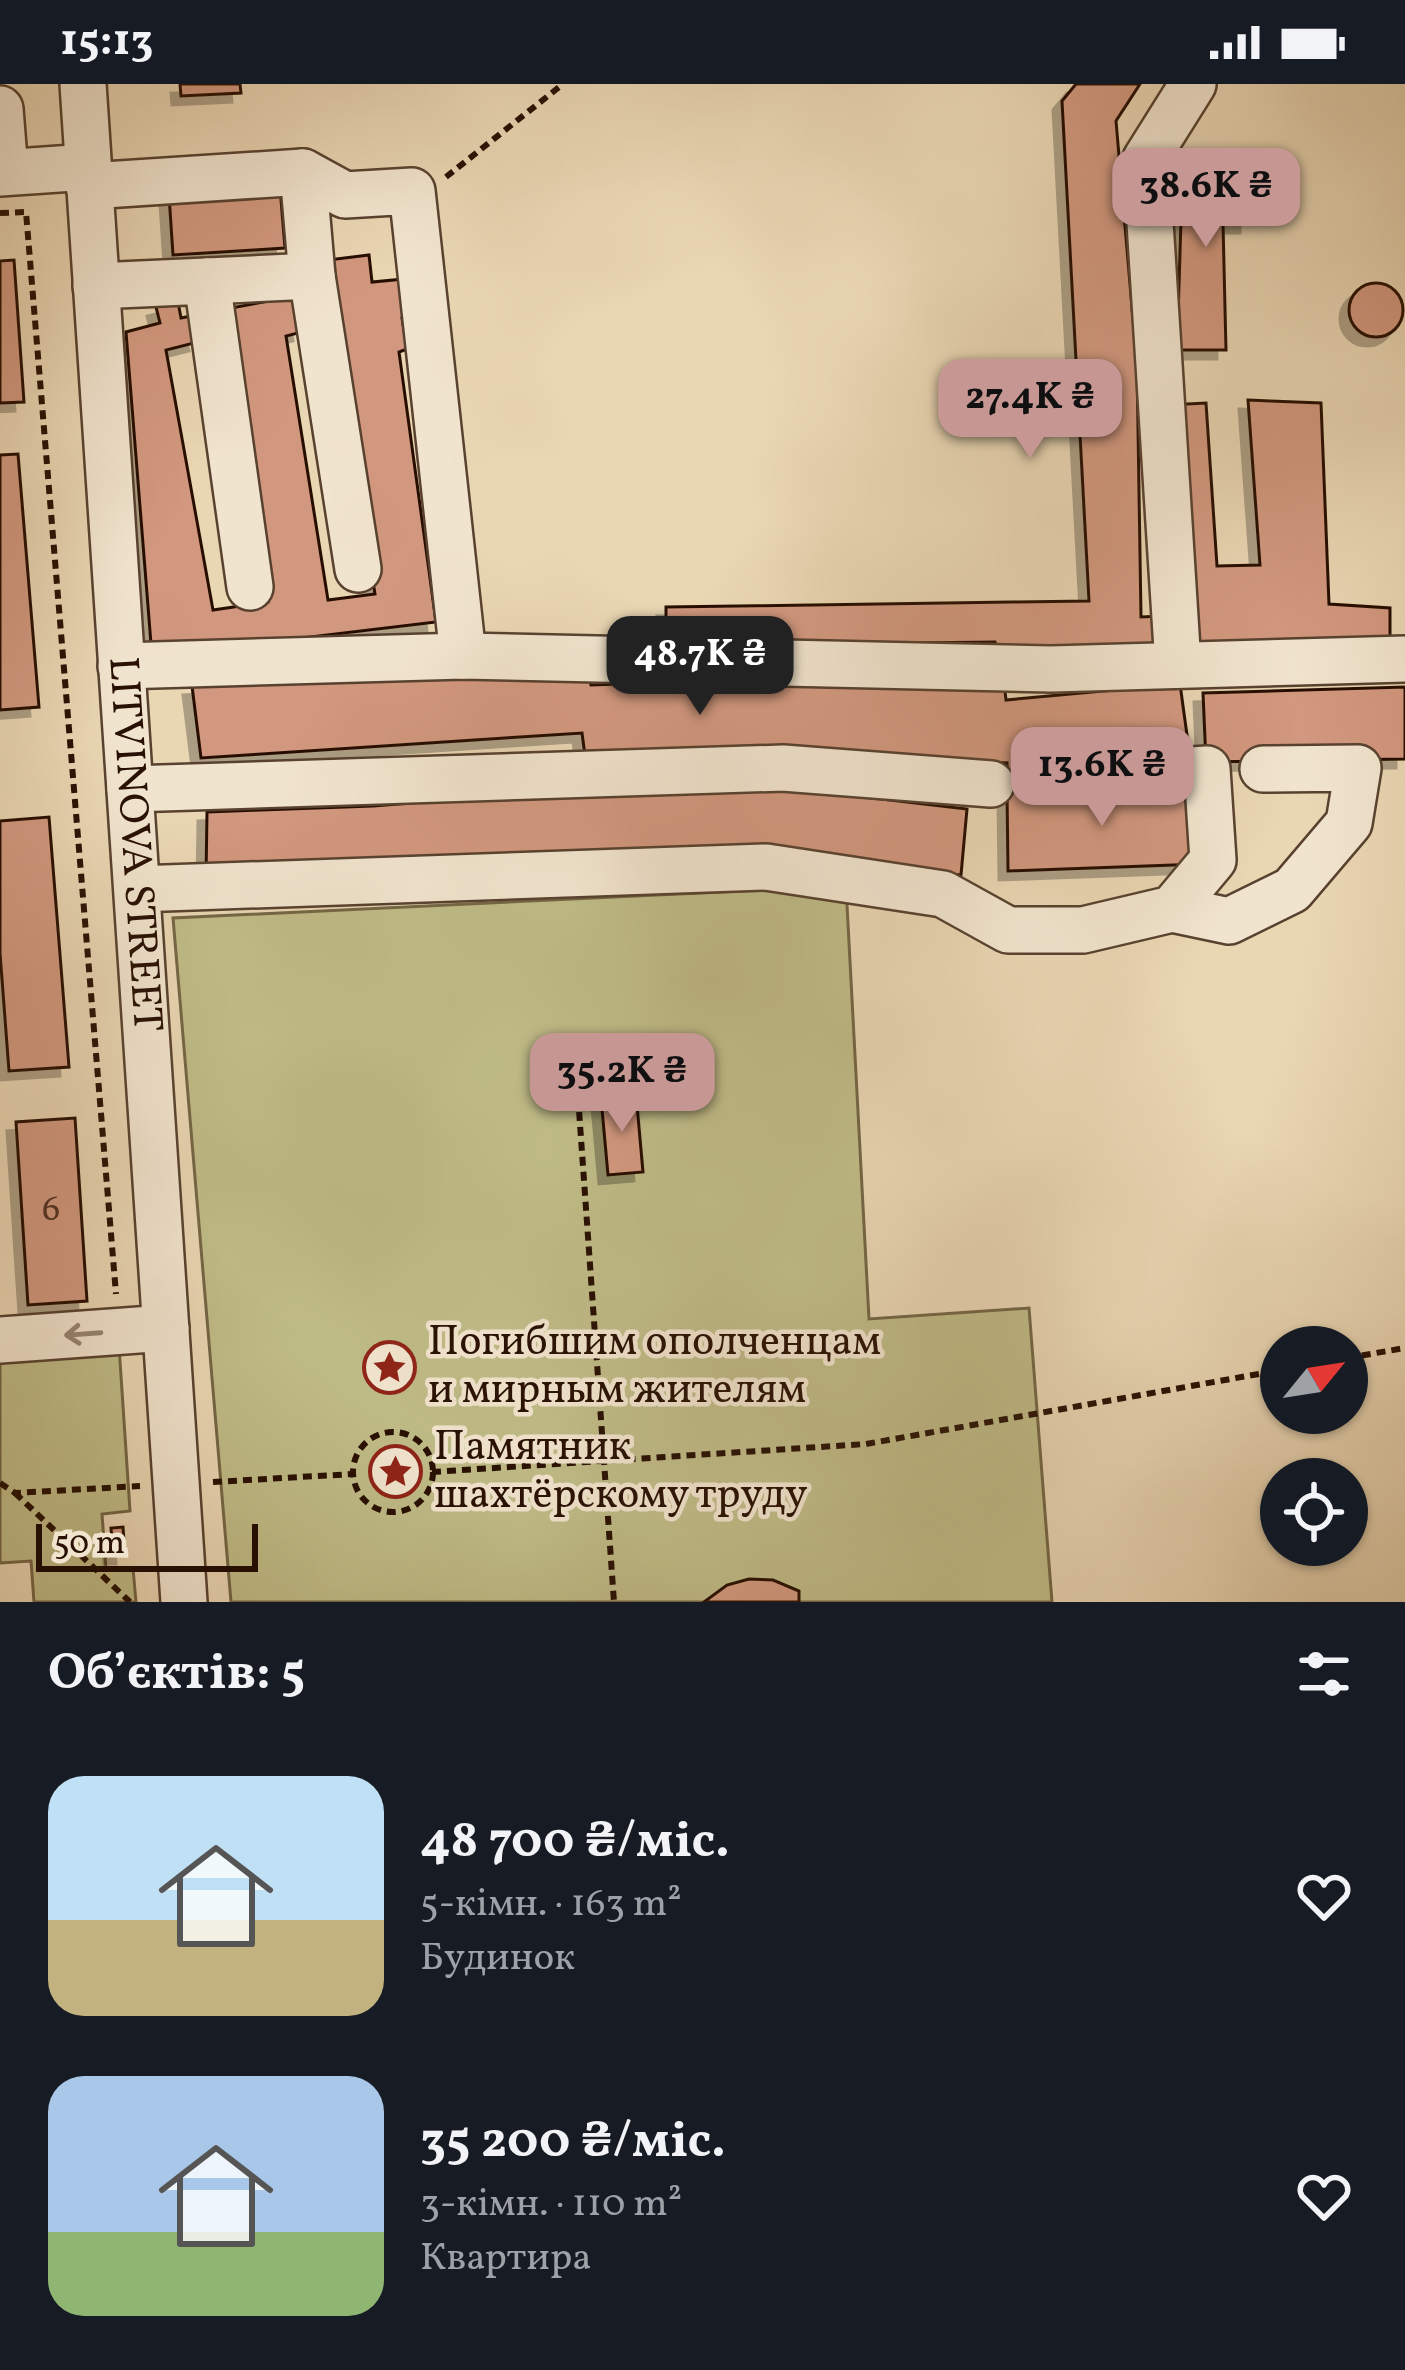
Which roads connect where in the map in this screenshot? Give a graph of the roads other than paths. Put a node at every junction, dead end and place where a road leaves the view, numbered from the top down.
1 (82, 84) edge
2 (1193, 84) edge
3 (0, 109) edge
4 (302, 172) junction
5 (89, 176) junction
6 (2, 186) edge
7 (312, 276) junction
8 (207, 281) junction
9 (96, 286) junction
10 (358, 569) dead end
11 (250, 587) dead end
12 (463, 656) junction
13 (1405, 659) edge
14 (121, 665) junction
15 (1178, 665) junction
16 (1263, 769) dead end
17 (1087, 777) dead end
18 (991, 784) dead end
19 (130, 789) junction
20 (136, 889) junction
21 (1172, 909) junction
22 (166, 1328) junction
23 (0, 1340) edge
24 (184, 1602) edge

1 - 5 street, LITVINOVA STREET
2 - 15 street
3 - 6 street
4 - 5 street
4 - 7 street
4 - 12 street
5 - 6 street
5 - 9 street, LITVINOVA STREET
7 - 8 street
7 - 10 street
8 - 9 street
8 - 11 street
9 - 14 street, LITVINOVA STREET
12 - 14 street
12 - 15 street
13 - 15 street
14 - 19 street, LITVINOVA STREET
16 - 21 street
17 - 21 street
18 - 19 street
19 - 20 street, LITVINOVA STREET
20 - 21 street
20 - 22 street, LITVINOVA STREET
22 -> 23 street
22 - 24 street, LITVINOVA STREET

